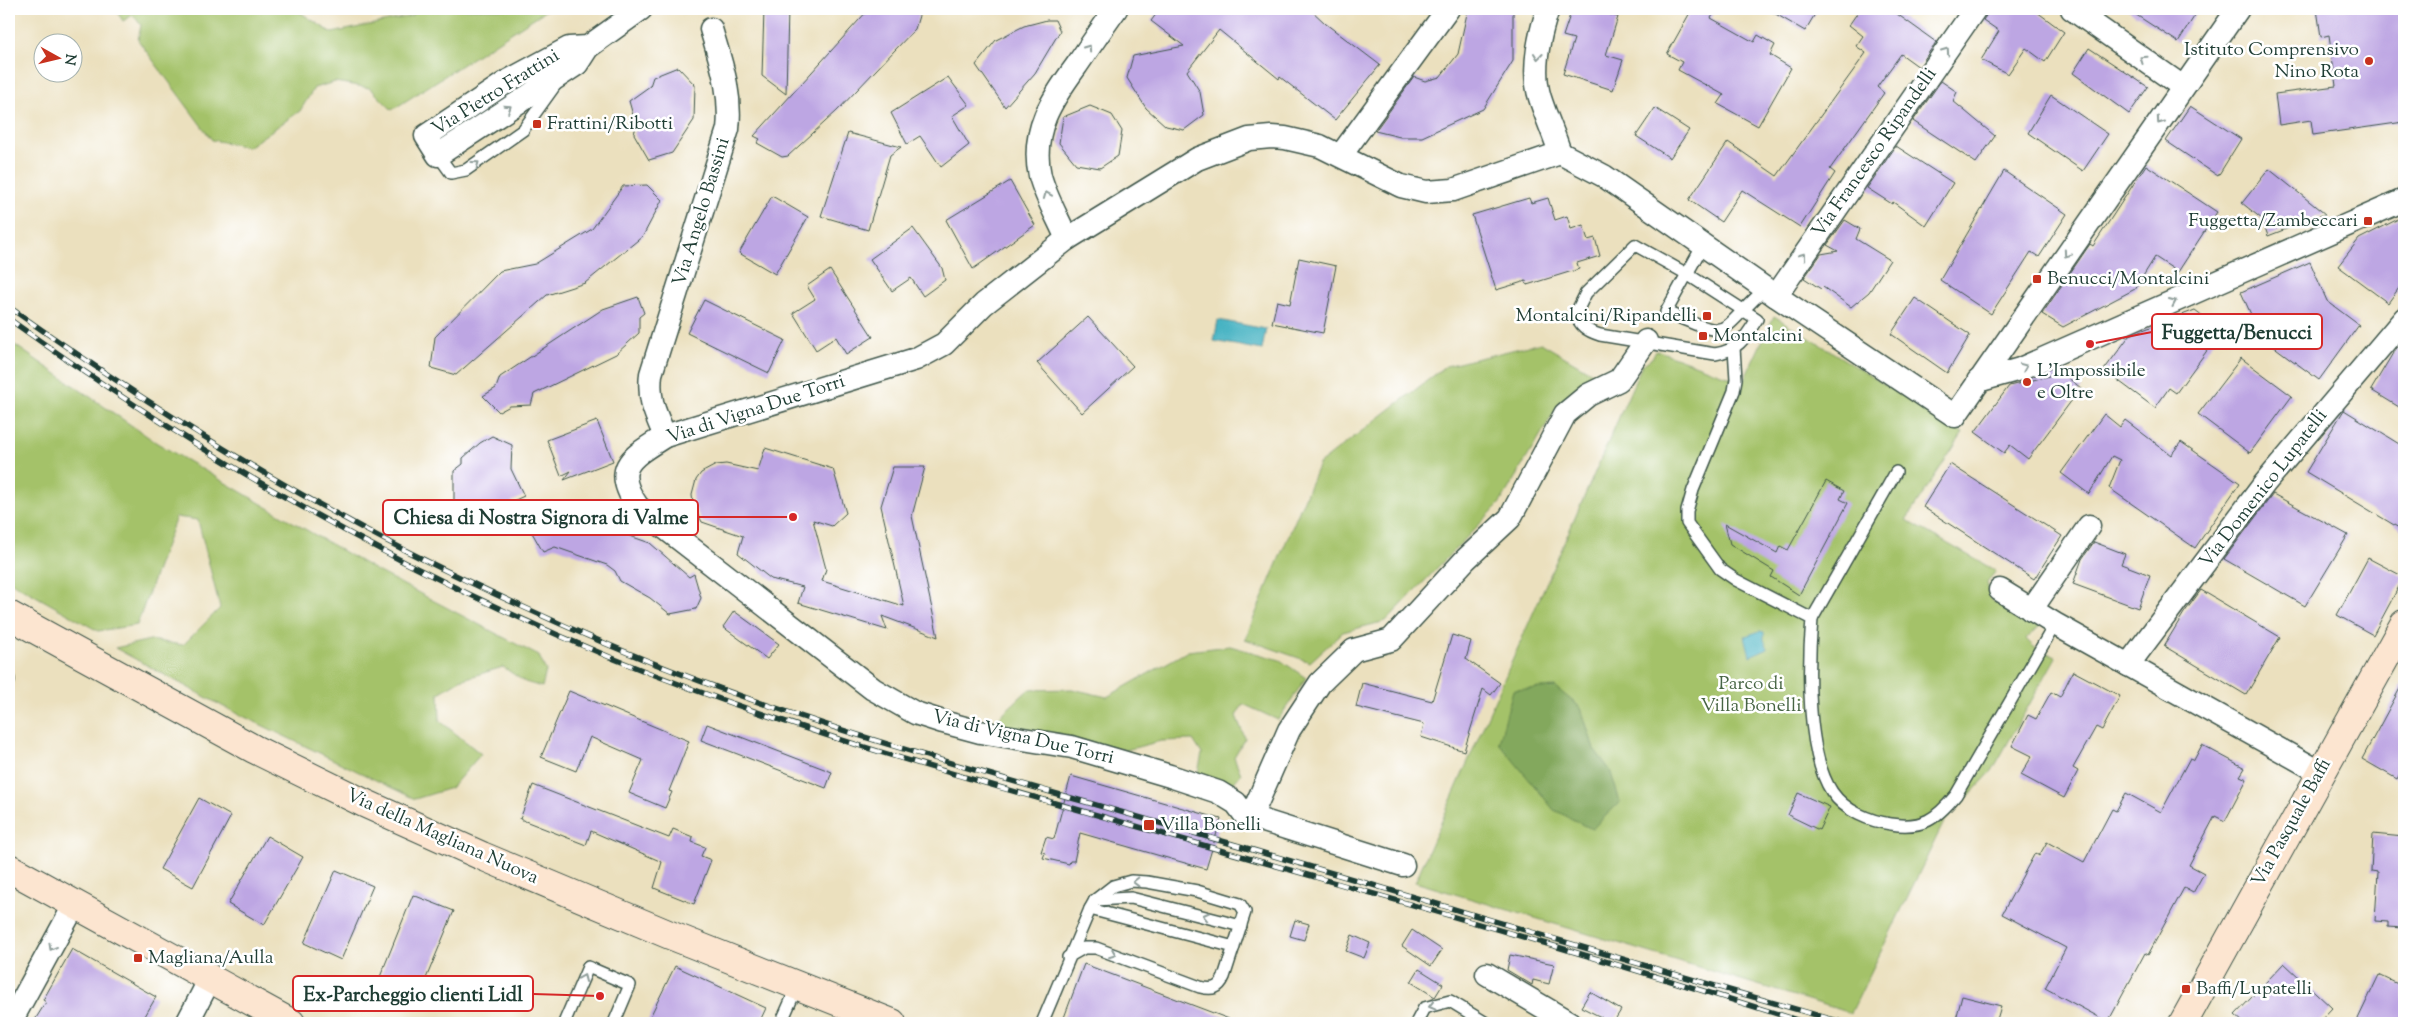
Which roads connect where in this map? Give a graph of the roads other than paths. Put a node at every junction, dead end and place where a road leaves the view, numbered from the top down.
1 (641, 9) edge
2 (1116, 9) edge
3 (1448, 9) edge
4 (1548, 9) edge
5 (1975, 9) edge
6 (2072, 9) edge
7 (2238, 9) edge
8 (711, 29) dead end
9 (588, 46) junction
10 (2183, 87) junction
11 (1560, 153) junction
12 (1341, 155) junction
13 (2404, 200) edge
14 (1067, 239) junction
15 (1703, 245) junction
16 (1686, 274) junction
17 (1770, 293) junction
18 (1744, 310) junction
19 (2404, 318) edge
20 (1646, 341) junction
21 (1734, 348) junction
22 (1978, 381) junction
23 (665, 436) junction
24 (1896, 472) dead end
25 (2089, 526) dead end
26 (2000, 590) dead end
27 (2031, 610) junction
28 (9, 615) edge
29 (1812, 619) junction
30 (2055, 624) junction
31 (2404, 624) edge
32 (2128, 664) junction
33 (2320, 772) junction
34 (1245, 814) junction
35 (1403, 865) dead end
36 (12, 872) edge
37 (75, 904) junction
38 (1093, 905) junction
39 (1241, 926) junction
40 (1234, 948) junction
41 (1068, 957) junction
42 (1487, 974) dead end
43 (210, 979) junction
44 (797, 987) junction
45 (10, 1023) edge
46 (187, 1023) edge
47 (291, 1023) edge
48 (564, 1023) edge
49 (614, 1023) edge
50 (781, 1023) edge
51 (892, 1023) edge
52 (1042, 1023) edge
53 (1416, 1023) edge
54 (1486, 1023) edge
55 (1570, 1023) edge
56 (2183, 1023) edge

1 - 9 street, Via Pietro Frattini
14 -> 2 street
3 - 12 street
4 -> 11 street
17 -> 5 street, Via Francesco Ripandelli
10 -> 6 street
7 - 10 street
8 - 23 street, Via Angelo Bassini
9 -> 9 street, Via Pietro Frattini
10 -> 22 street
11 - 12 street, Via di Vigna Due Torri
11 - 15 street
12 - 14 street, Via di Vigna Due Torri
22 -> 13 street
14 - 23 street, Via di Vigna Due Torri
15 - 16 lane
15 - 17 street
16 - 18 lane
16 - 18 lane
16 - 20 lane
17 - 18 lane
17 - 22 street
18 - 21 lane
19 - 32 street, Via Domenico Lupatelli
20 - 21 lane
20 - 34 street
21 - 29 lane
23 - 34 street, Via di Vigna Due Torri
24 - 29 lane
25 - 27 street
26 - 27 street
27 - 30 street
28 - 44 main road, Via della Magliana Nuova
29 - 30 lane
30 - 32 street
31 - 33 main road, Via Pasquale Baffi
32 - 33 street
33 - 56 main road, Via Pasquale Baffi
34 - 35 street, Via di Vigna Due Torri
36 - 37 main road
37 - 43 main road
37 -> 45 street
39 -> 38 lane
39 -> 38 lane
38 - 40 lane
38 - 41 lane
39 - 40 lane
41 -> 40 lane
41 - 52 lane
42 - 55 street
43 - 46 street
43 - 47 main road
44 - 50 lane
44 - 51 main road, Via della Magliana Nuova
48 -> 49 lane
54 -> 53 lane

